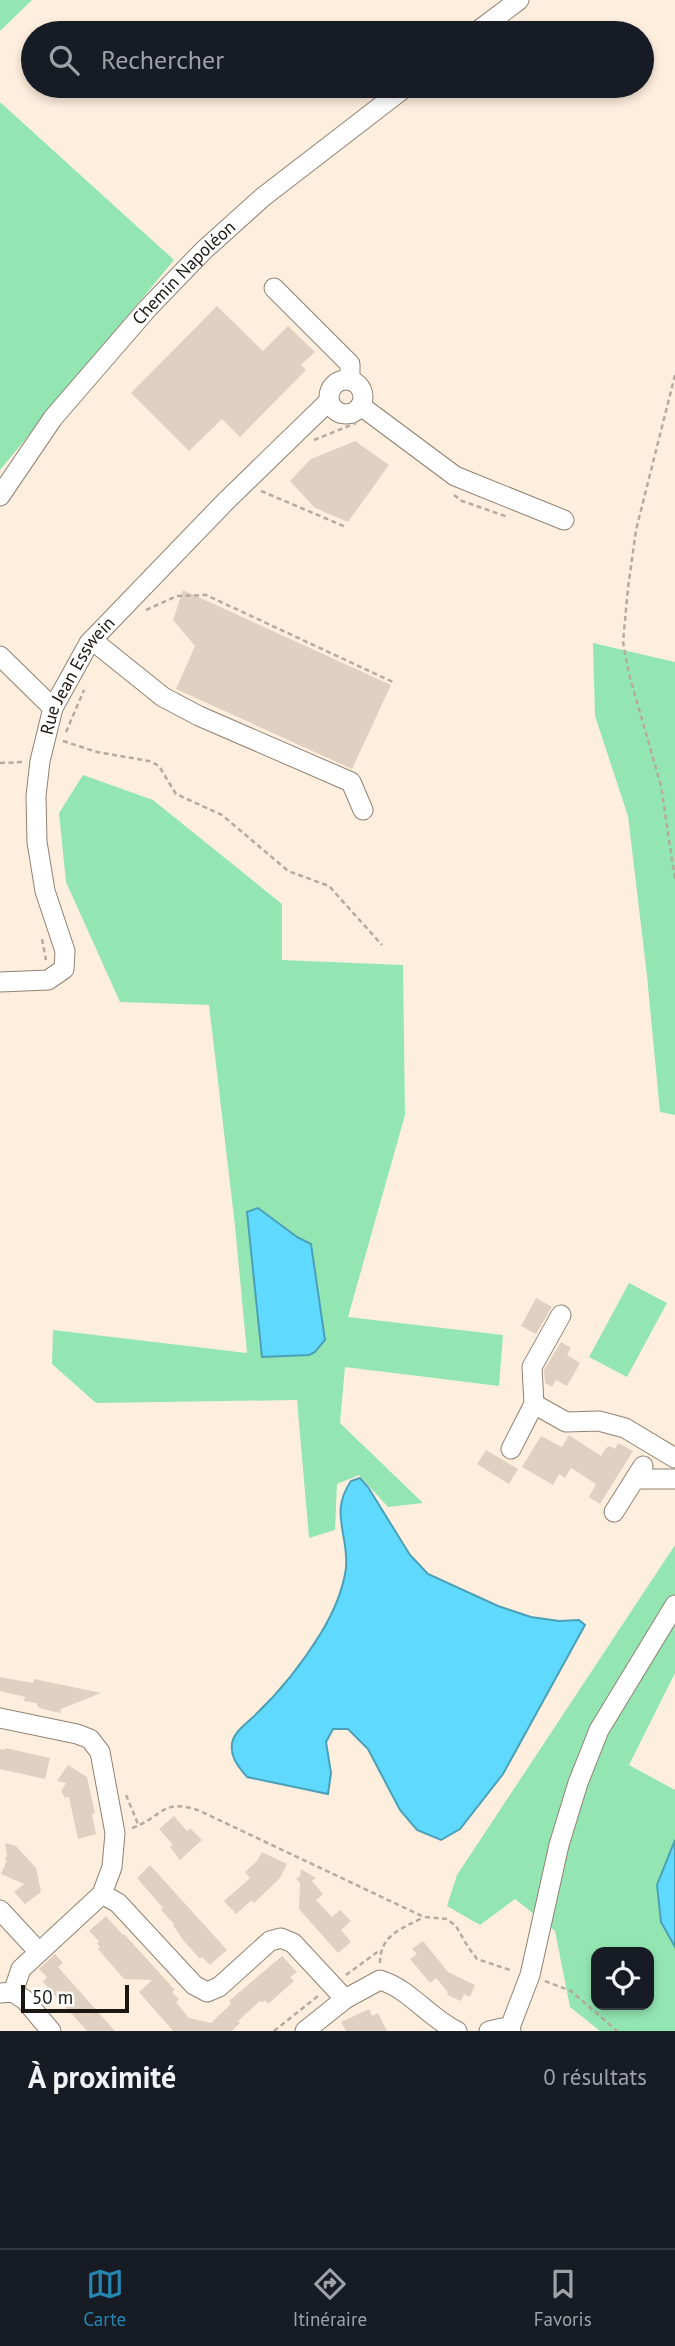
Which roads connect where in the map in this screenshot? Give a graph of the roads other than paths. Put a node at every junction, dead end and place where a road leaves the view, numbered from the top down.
1 (519, 0) edge
2 (491, 21) edge
3 (392, 98) edge
4 (274, 288) dead end
5 (350, 380) junction
6 (329, 401) junction
7 (358, 414) junction
8 (0, 496) edge
9 (564, 520) dead end
10 (92, 640) junction
11 (0, 656) edge
12 (52, 708) junction
13 (363, 810) dead end
14 (0, 982) edge
15 (561, 1315) dead end
16 (534, 1404) junction
17 (511, 1449) dead end
18 (675, 1458) edge
19 (675, 1479) edge
20 (614, 1511) dead end
21 (675, 1605) edge
22 (0, 1718) edge
23 (102, 1894) junction
24 (0, 1910) edge
25 (39, 1952) junction
26 (338, 1992) junction
27 (6, 1993) edge
28 (510, 2030) edge
29 (51, 2031) edge
30 (305, 2031) edge
31 (457, 2031) edge
32 (488, 2031) edge

1 - 2 street
3 - 8 street, Chemin Napoléon
4 - 5 street
5 - 6 street
5 - 7 street
6 - 7 street
6 - 10 street, Rue Jean Esswein
7 - 9 street
10 - 12 street, Rue Jean Esswein
10 - 13 street
11 - 12 street
12 - 14 street, Rue Jean Esswein
15 - 16 street
16 - 17 street
16 - 18 street
19 - 20 street
21 - 28 street
22 - 23 street
23 - 25 street
23 - 26 street
24 - 25 street
25 - 27 street
26 - 30 street
26 - 31 street
27 - 29 street
28 - 32 street

